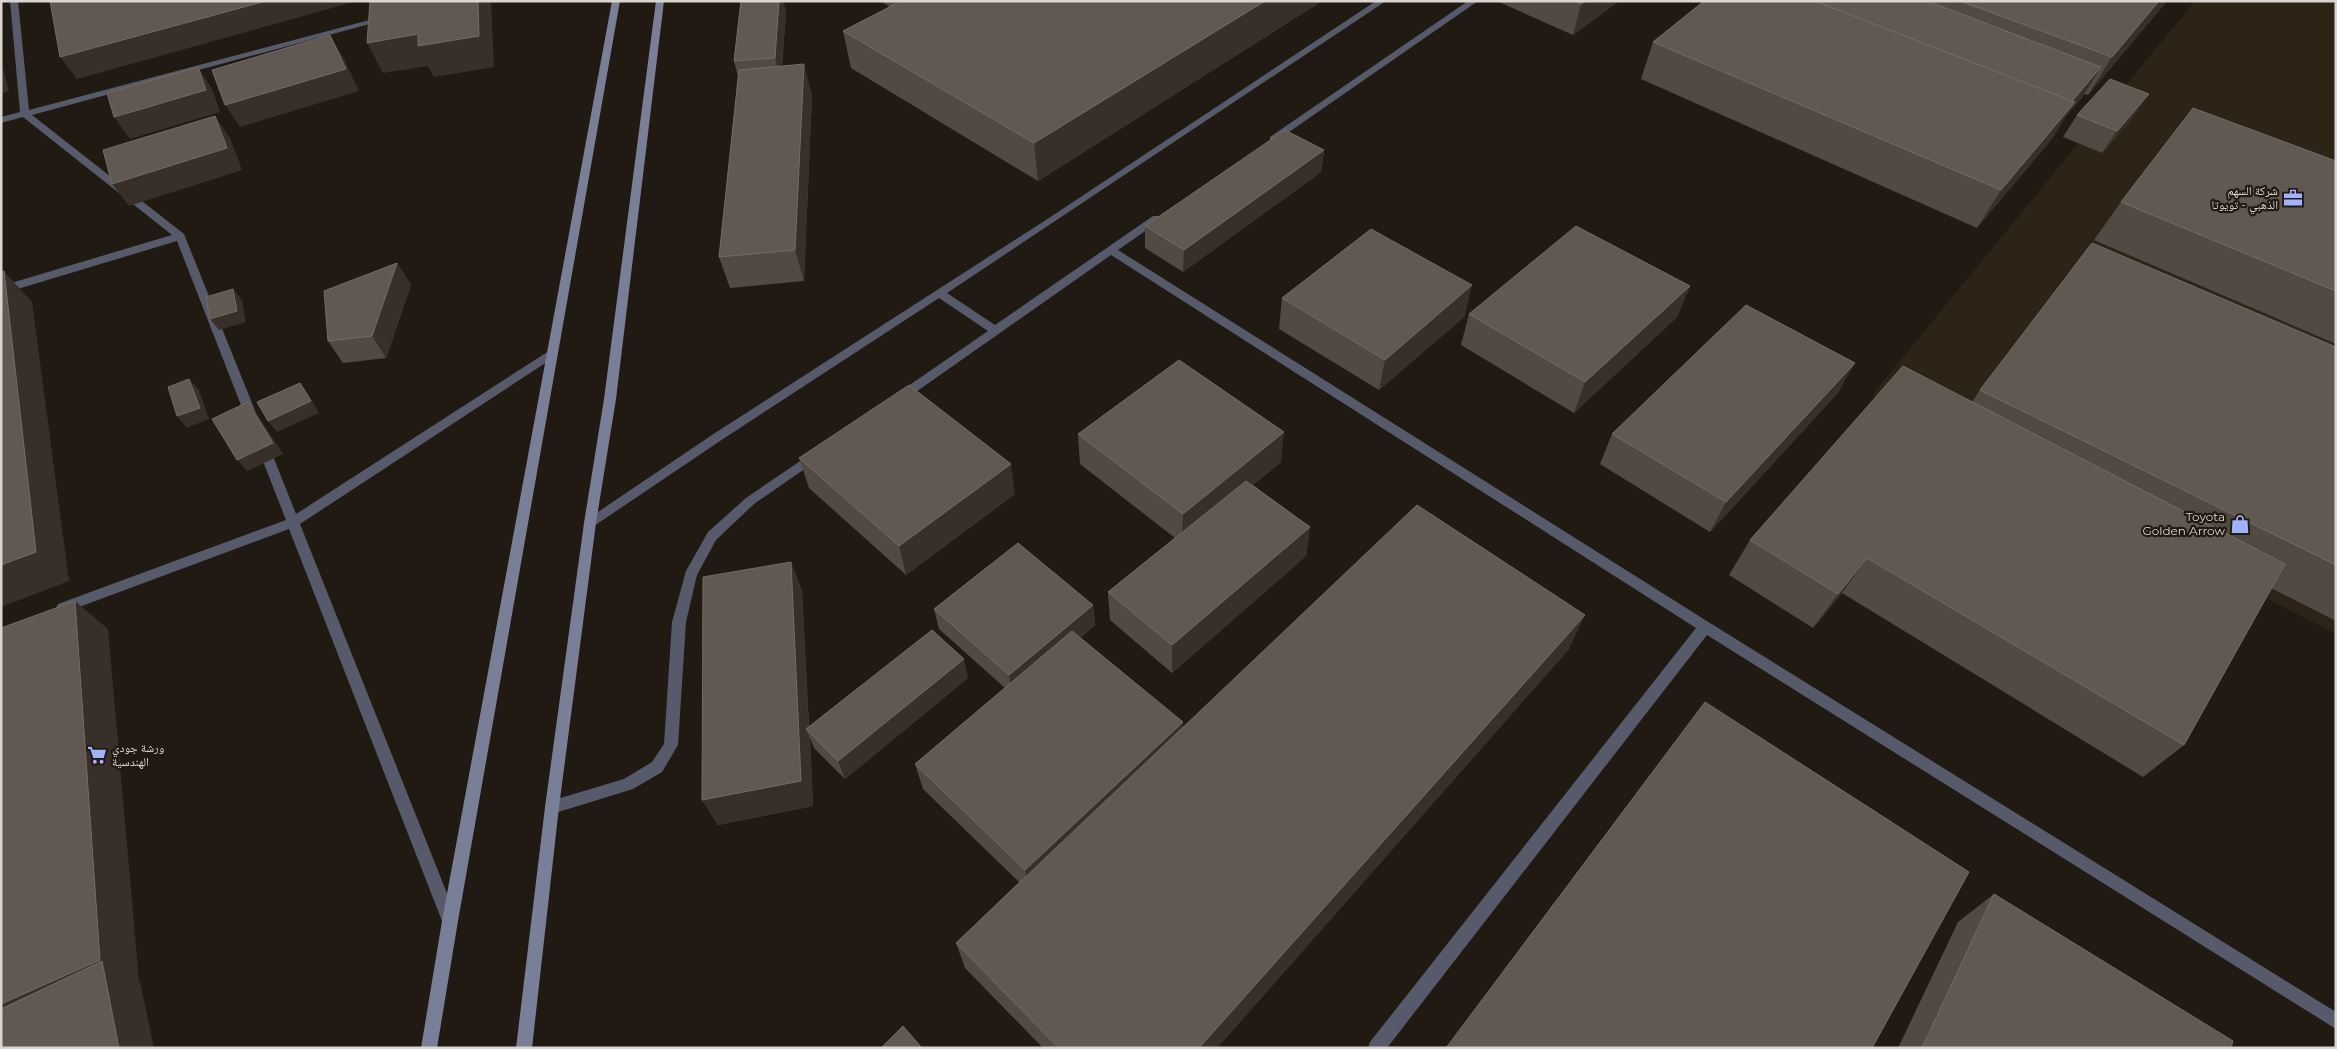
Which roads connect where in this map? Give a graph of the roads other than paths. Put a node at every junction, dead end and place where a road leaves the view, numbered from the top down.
1 (14, 1) edge
2 (616, 1) edge
3 (660, 1) edge
4 (1382, 1) edge
5 (1474, 1) edge
6 (392, 17) edge
7 (25, 114) junction
8 (1, 120) edge
9 (1264, 145) edge
10 (1167, 211) edge
11 (180, 236) junction
12 (1110, 250) junction
13 (1, 290) edge
14 (938, 293) junction
15 (996, 330) junction
16 (552, 353) junction
17 (890, 404) edge
18 (826, 448) edge
19 (292, 522) junction
20 (590, 523) junction
21 (47, 614) edge
22 (1705, 627) junction
23 (552, 807) junction
24 (450, 921) junction
25 (2336, 1021) edge
26 (430, 1048) edge
27 (524, 1048) edge
28 (1376, 1048) edge

1 - 7 street
2 - 16 main road
3 - 20 main road
4 - 14 street
5 - 9 street
6 - 7 street
7 - 8 street
7 - 11 street
10 - 12 street
11 - 13 street
11 - 19 street
12 - 15 street
12 - 22 street
14 - 15 street
14 - 20 street
15 - 17 street
16 - 19 street
16 - 24 main road
18 - 23 street
19 - 21 street
19 - 24 street
20 - 23 main road
22 - 25 street
22 - 28 street
23 - 27 main road
24 - 26 main road

